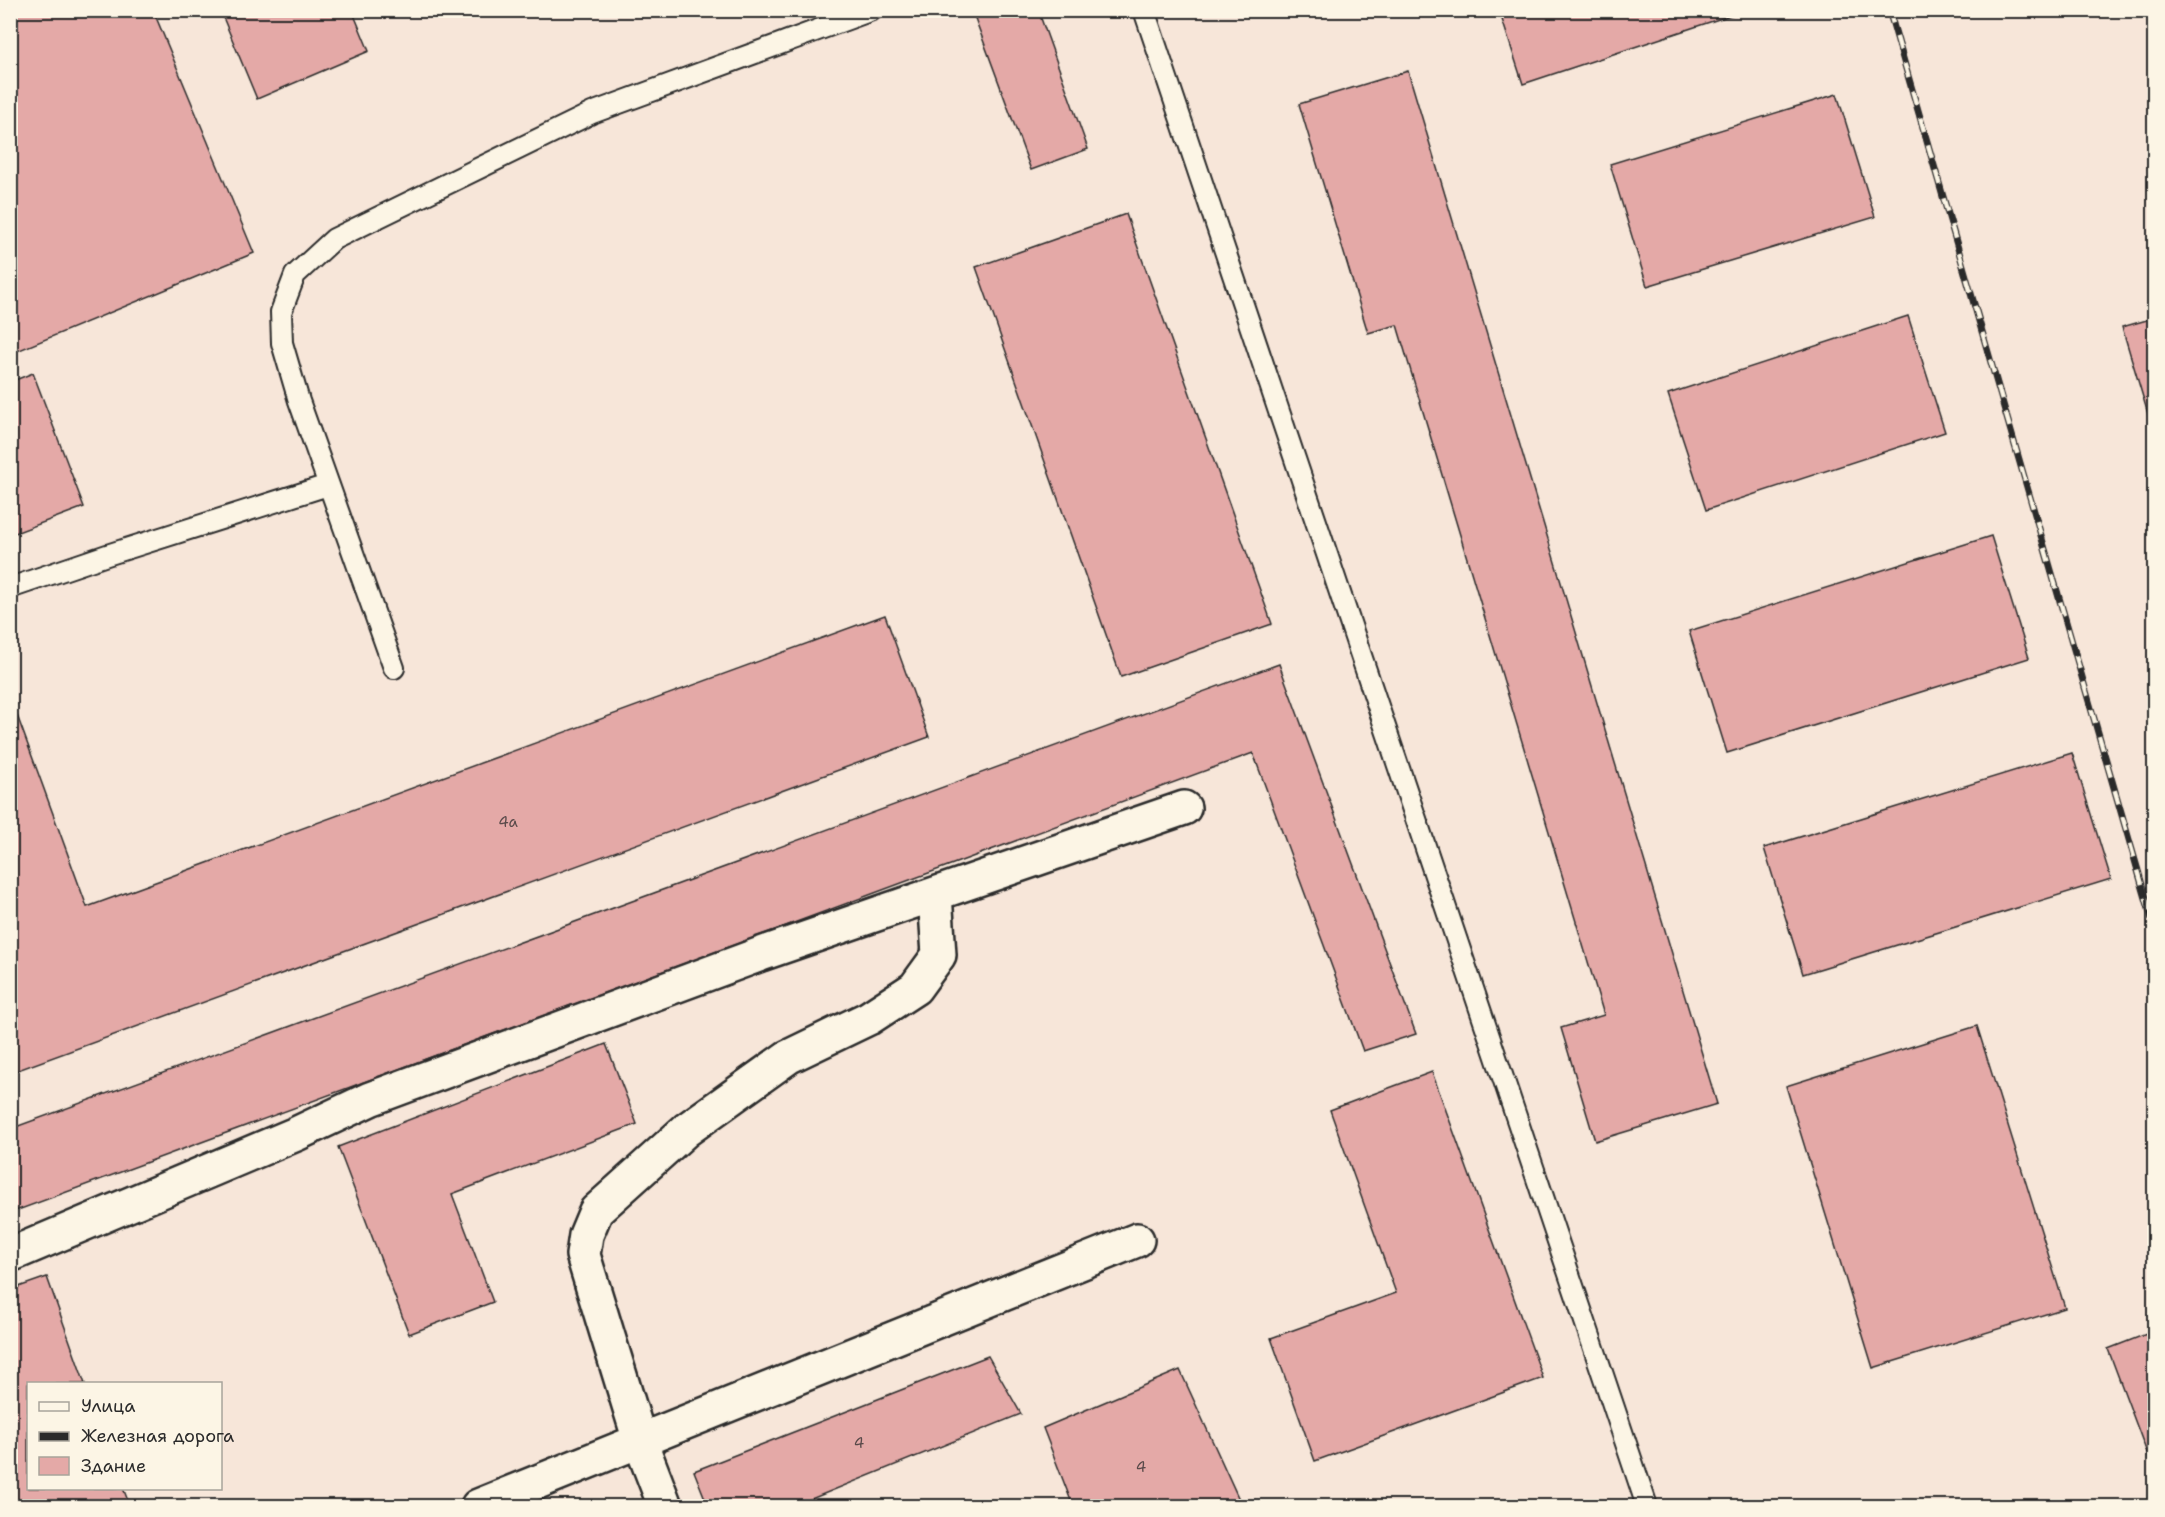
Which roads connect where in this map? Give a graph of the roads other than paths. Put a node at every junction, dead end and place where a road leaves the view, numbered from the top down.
1 (872, 10) edge
2 (1144, 10) edge
3 (847, 15) edge
4 (328, 484) junction
5 (10, 588) edge
6 (394, 668) dead end
7 (1184, 808) dead end
8 (935, 894) junction
9 (1137, 1240) dead end
10 (10, 1255) edge
11 (640, 1441) junction
12 (478, 1506) edge
13 (665, 1506) edge
14 (1647, 1506) edge

1 - 3 lane
2 - 14 lane
3 - 4 lane
4 - 5 lane
4 - 6 lane
7 - 8 street
8 - 10 street
8 - 11 street
9 - 11 street
11 - 12 street
11 - 13 street

